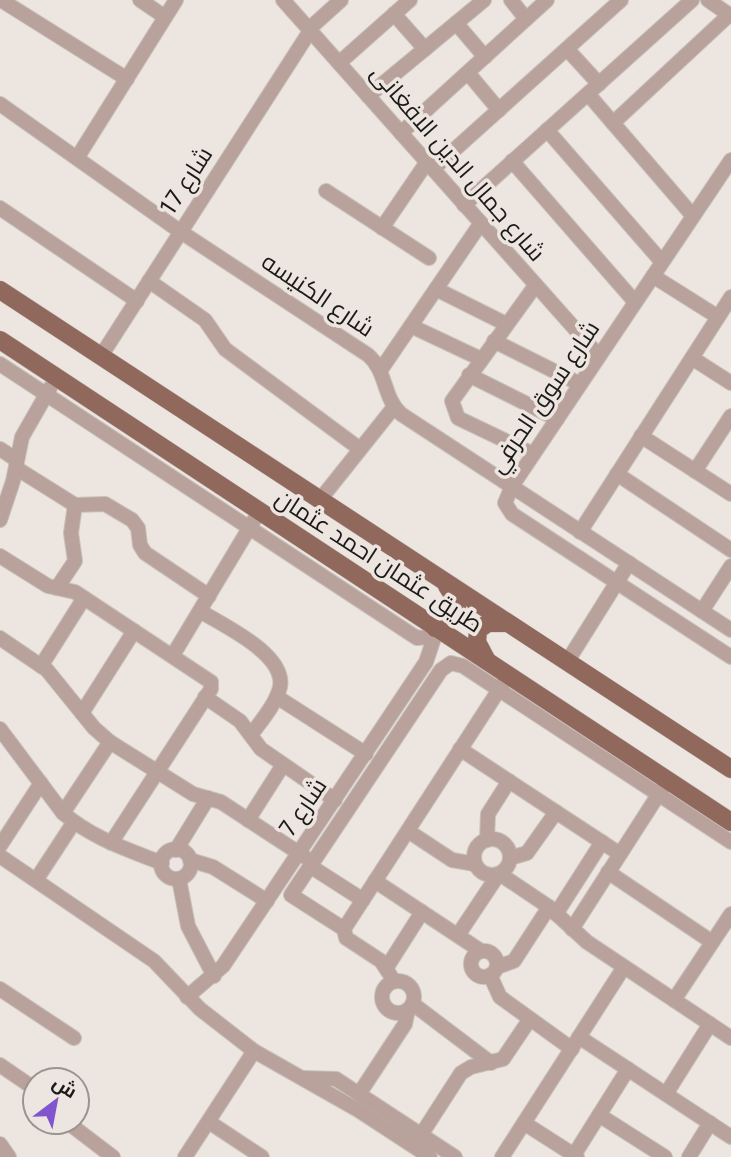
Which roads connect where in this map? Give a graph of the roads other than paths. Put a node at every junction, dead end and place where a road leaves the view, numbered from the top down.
1 (1, 0) edge
2 (140, 0) edge
3 (176, 0) edge
4 (283, 0) edge
5 (341, 0) edge
6 (410, 0) edge
7 (484, 0) edge
8 (547, 0) edge
9 (621, 0) edge
10 (692, 0) edge
11 (708, 0) edge
12 (514, 1) edge
13 (394, 14) junction
14 (730, 16) edge
15 (165, 17) junction
16 (526, 19) junction
17 (456, 23) junction
18 (309, 30) junction
19 (568, 48) junction
20 (425, 49) junction
21 (485, 57) junction
22 (339, 63) junction
23 (468, 73) junction
24 (127, 79) junction
25 (593, 89) junction
26 (368, 96) junction
27 (0, 104) edge
28 (499, 110) junction
29 (613, 123) junction
30 (547, 131) junction
31 (401, 133) junction
32 (77, 158) junction
33 (731, 160) edge
34 (512, 162) junction
35 (430, 166) junction
36 (326, 191) dead end
37 (464, 205) junction
38 (0, 208) edge
39 (693, 216) junction
40 (481, 223) junction
41 (382, 228) junction
42 (181, 232) junction
43 (429, 258) dead end
44 (662, 262) junction
45 (653, 276) junction
46 (149, 281) junction
47 (535, 286) junction
48 (436, 289) junction
49 (0, 290) edge
50 (731, 297) edge
51 (137, 301) junction
52 (635, 302) junction
53 (724, 315) edge
54 (506, 324) junction
55 (411, 326) junction
56 (0, 340) edge
57 (494, 341) junction
58 (101, 356) junction
59 (599, 356) junction
60 (692, 358) junction
61 (481, 359) junction
62 (0, 364) edge
63 (380, 371) junction
64 (469, 375) junction
65 (57, 377) junction
66 (731, 383) edge
67 (580, 384) junction
68 (46, 394) junction
69 (394, 407) junction
70 (557, 419) junction
71 (729, 424) edge
72 (642, 436) junction
73 (0, 449) edge
74 (360, 449) junction
75 (533, 454) junction
76 (16, 464) junction
77 (695, 471) junction
78 (617, 474) junction
79 (512, 486) junction
80 (731, 494) edge
81 (319, 501) junction
82 (75, 505) junction
83 (260, 512) junction
84 (0, 520) edge
85 (249, 529) junction
86 (580, 532) junction
87 (731, 550) edge
88 (0, 556) edge
89 (629, 563) junction
90 (731, 566) edge
91 (444, 583) junction
92 (617, 583) junction
93 (57, 589) junction
94 (209, 596) junction
95 (84, 598) junction
96 (200, 611) junction
97 (702, 611) junction
98 (507, 623) junction
99 (436, 629) junction
100 (731, 630) edge
101 (134, 631) junction
102 (1, 640) edge
103 (173, 655) junction
104 (731, 657) edge
105 (486, 660) junction
106 (567, 662) junction
107 (41, 666) junction
108 (504, 682) junction
109 (277, 696) junction
110 (205, 698) junction
111 (82, 713) junction
112 (0, 730) edge
113 (251, 735) junction
114 (110, 742) junction
115 (460, 749) junction
116 (366, 754) junction
117 (283, 765) junction
118 (731, 769) edge
119 (157, 772) junction
120 (509, 781) junction
121 (41, 783) junction
122 (663, 787) junction
123 (208, 798) junction
124 (335, 800) junction
125 (556, 812) junction
126 (68, 817) junction
127 (248, 820) junction
128 (731, 822) edge
129 (318, 825) junction
130 (408, 831) junction
131 (332, 834) junction
132 (487, 840) junction
133 (602, 842) junction
134 (731, 842) edge
135 (111, 843) junction
136 (0, 846) edge
137 (176, 849) junction
138 (299, 853) junction
139 (620, 854) junction
140 (0, 856) edge
141 (510, 858) junction
142 (190, 860) junction
143 (162, 863) junction
144 (311, 864) junction
145 (475, 864) junction
146 (608, 872) junction
147 (499, 874) junction
148 (179, 878) junction
149 (36, 880) junction
150 (375, 881) junction
151 (363, 900) junction
152 (267, 901) junction
153 (552, 911) junction
154 (422, 912) junction
155 (731, 915) edge
156 (344, 929) junction
157 (572, 929) junction
158 (458, 936) junction
159 (712, 942) junction
160 (481, 951) junction
161 (387, 967) junction
162 (624, 967) junction
163 (493, 971) junction
164 (214, 976) junction
165 (394, 981) junction
166 (0, 990) edge
167 (187, 996) junction
168 (674, 1000) junction
169 (410, 1007) junction
170 (530, 1019) junction
171 (710, 1024) junction
172 (74, 1038) dead end
173 (731, 1038) edge
174 (576, 1043) junction
175 (254, 1051) junction
176 (491, 1063) junction
177 (0, 1065) edge
178 (628, 1069) junction
179 (21, 1079) edge
180 (302, 1079) junction
181 (359, 1094) junction
182 (666, 1094) junction
183 (599, 1115) junction
184 (209, 1122) junction
185 (524, 1123) junction
186 (710, 1123) junction
187 (421, 1135) junction
188 (85, 1136) edge
189 (731, 1137) edge
190 (0, 1144) edge
191 (420, 1154) edge
192 (575, 1156) edge
193 (9, 1157) edge
194 (113, 1157) edge
195 (185, 1157) edge
196 (262, 1157) edge
197 (455, 1157) edge
198 (502, 1157) edge
199 (665, 1157) edge
200 (689, 1157) edge

1 - 24 street
2 - 15 street
3 - 15 street
4 - 18 street, شارع جمال الدين الافغانى
5 - 18 street, شارع 17
6 - 13 street
7 - 17 street
8 - 16 street
9 - 19 street
10 - 25 street
11 - 14 street
12 - 16 street
13 - 20 street
13 - 22 street
14 - 29 street
15 - 24 street
16 - 21 street
17 - 20 street
17 - 21 street
18 - 22 street, شارع جمال الدين الافغانى
18 - 42 street, شارع 17
19 - 25 street
19 - 28 street
20 - 26 street
21 - 23 street
22 - 26 street, شارع جمال الدين الافغانى
23 - 28 street
23 - 31 street
24 - 32 street
25 - 29 street
25 - 30 street
26 - 31 street, شارع جمال الدين الافغانى
27 - 32 street, شارع الكنيسه
28 - 35 street
29 - 39 street
30 - 34 street
30 - 44 street
31 - 35 street, شارع جمال الدين الافغانى
32 - 42 street, شارع الكنيسه
33 - 39 street, شارع سوق الحرفي
34 - 37 street
34 - 52 street
35 - 37 street, شارع جمال الدين الافغانى
35 - 41 street
36 - 41 street
37 - 40 street, شارع جمال الدين الافغانى
38 - 51 street
39 - 44 street, شارع سوق الحرفي
40 - 47 street, شارع جمال الدين الافغانى
40 - 48 street
41 - 43 street
42 - 46 street, شارع 17
42 - 63 street, شارع الكنيسه
44 - 45 street, شارع سوق الحرفي
45 - 52 street, شارع سوق الحرفي
45 - 53 street
46 - 51 street, شارع 17
46 - 74 street
47 - 54 street
47 - 59 street, شارع جمال الدين الافغانى
48 - 54 street
48 - 55 street
49 - 58 main road, طريق عثمان احمد عثمان
50 - 53 street
51 - 58 street, شارع 17
52 - 59 street, شارع سوق الحرفي
53 - 60 street
54 - 57 street
55 - 61 street
55 - 63 street
56 - 65 main road, طريق عثمان احمد عثمان
57 - 61 street
57 - 67 street
58 - 81 main road, طريق عثمان احمد عثمان
59 - 67 street, شارع سوق الحرفي
60 - 66 street
60 - 72 street
61 - 64 street
62 - 68 street
63 - 69 street, شارع الكنيسه
64 - 70 street
64 - 75 street
65 - 68 street
65 - 83 main road, طريق عثمان احمد عثمان
67 - 70 street, شارع سوق الحرفي
68 - 76 street
68 - 85 street
69 - 74 street
69 - 79 street
70 - 75 street, شارع سوق الحرفي
71 - 77 street
72 - 77 street
72 - 78 street
73 - 76 street
74 - 81 street
75 - 79 street, شارع سوق الحرفي
76 - 82 street
76 - 84 street
77 - 80 street
78 - 86 street
78 - 87 street
79 - 86 street
79 - 92 street, شارع سوق الحرفي
81 - 91 main road, طريق عثمان احمد عثمان
82 - 93 street
82 - 94 street
83 - 85 street
83 - 99 main road, طريق عثمان احمد عثمان
85 - 94 street
85 - 99 street
86 - 89 street
88 - 93 street
89 - 92 street
89 - 97 street
90 - 97 street
91 - 98 main road, طريق عثمان احمد عثمان
91 - 99 main road
92 - 104 street, شارع سوق الحرفي
92 - 106 street
93 - 95 street
94 - 96 street
95 - 101 street
95 - 107 street
96 - 103 street
96 - 109 street
97 - 100 street
98 - 105 main road
98 - 106 main road, طريق عثمان احمد عثمان
99 - 105 main road, طريق عثمان احمد عثمان
99 - 116 street, شارع 7
101 - 103 street
101 - 111 street
102 - 107 street
103 - 110 street
105 - 108 main road, طريق عثمان احمد عثمان
106 - 118 main road, طريق عثمان احمد عثمان
107 - 111 street
108 - 115 street
108 - 122 main road, طريق عثمان احمد عثمان
108 - 131 street, شارع 7
109 - 113 street
109 - 116 street
110 - 113 street
110 - 119 street
111 - 114 street
112 - 121 street
113 - 117 street
114 - 119 street
114 - 126 street
115 - 120 street
115 - 130 street
116 - 124 street, شارع 7
117 - 124 street
117 - 127 street
119 - 123 street
119 - 135 street
120 - 125 street
120 - 132 street
121 - 126 street
121 - 136 street
122 - 128 main road, طريق عثمان احمد عثمان
122 - 134 street
122 - 139 street
123 - 127 street
123 - 137 street
124 - 129 street, شارع 7
125 - 133 street
125 - 141 street
126 - 135 street
126 - 149 street
127 - 138 street
129 - 131 street
129 - 138 street, شارع 7
130 - 145 street
130 - 150 street
131 - 144 street, شارع 7
132 - 141 street
132 - 145 street
133 - 139 street
133 - 153 street
135 - 143 street
137 - 142 street
137 - 143 street
138 - 144 street
138 - 152 street, شارع 7
139 - 146 street
140 - 149 street
141 - 147 street
142 - 148 street
142 - 152 street
143 - 148 street
144 - 151 street
144 - 156 street, شارع 7
145 - 147 street
146 - 157 street
146 - 159 street
147 - 153 street
147 - 158 street
148 - 164 street
149 - 167 street
150 - 151 street
150 - 154 street
151 - 156 street
152 - 164 street, شارع 7
153 - 157 street
153 - 163 street
154 - 158 street
154 - 161 street
155 - 159 street
156 - 161 street
157 - 162 street
158 - 160 street
159 - 168 street
160 - 163 street
160 - 163 street
161 - 165 street
162 - 168 street
162 - 174 street
163 - 170 street
164 - 167 street, شارع 7
165 - 169 street
165 - 169 street
166 - 172 street
167 - 175 street
168 - 171 street
169 - 176 street
169 - 181 street
170 - 174 street
170 - 176 street
171 - 173 street
171 - 182 street
174 - 178 street
174 - 185 street
175 - 180 street
175 - 184 street
176 - 187 street
177 - 179 street
178 - 182 street
178 - 183 street
180 - 181 street
180 - 191 street
181 - 187 street
182 - 186 street
183 - 192 street
183 - 199 street
184 - 195 street
184 - 196 street
185 - 192 street
185 - 198 street
186 - 189 street
186 - 200 street
187 - 197 street
188 - 194 street
190 - 193 street

